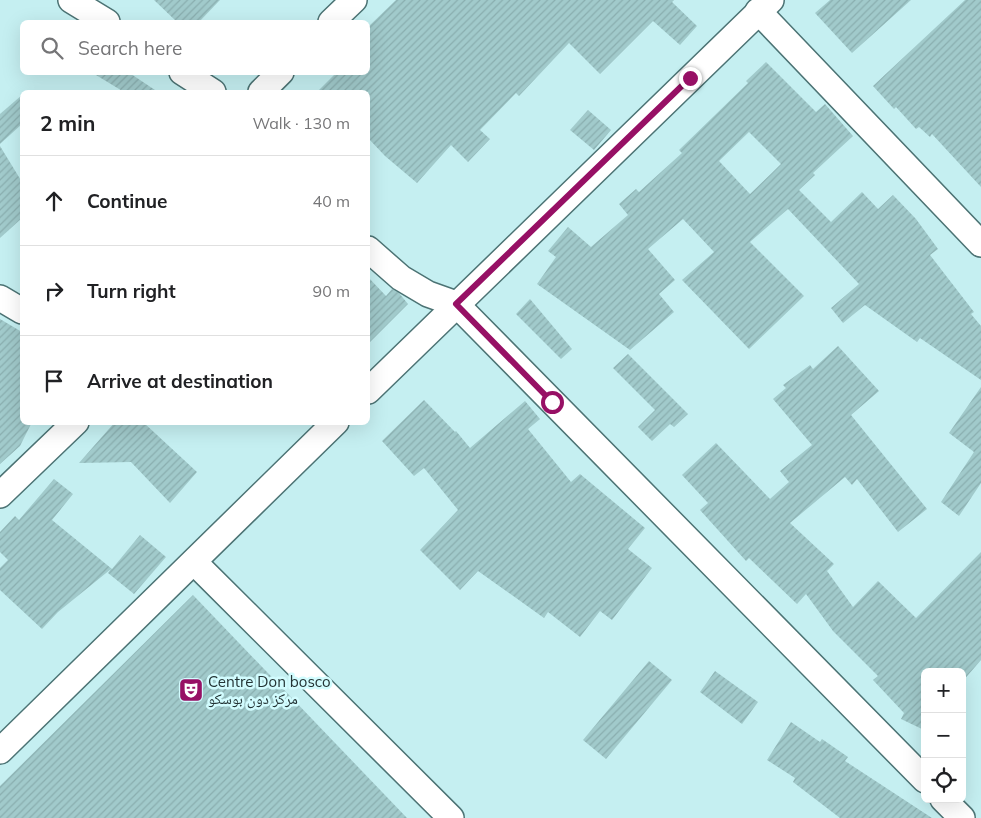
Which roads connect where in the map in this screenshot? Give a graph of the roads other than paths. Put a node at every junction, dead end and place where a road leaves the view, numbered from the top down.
1 (354, 0) edge
2 (80, 2) edge
3 (765, 6) edge
4 (104, 20) edge
5 (333, 20) edge
6 (186, 75) edge
7 (278, 75) edge
8 (209, 90) edge
9 (263, 90) edge
10 (981, 244) edge
11 (370, 251) edge
12 (0, 298) edge
13 (456, 304) junction
14 (20, 310) edge
15 (370, 389) edge
16 (73, 425) edge
17 (333, 425) edge
18 (0, 495) edge
19 (194, 562) junction
20 (0, 751) edge
21 (921, 776) edge
22 (947, 803) edge
23 (450, 818) edge
24 (962, 818) edge

1 - 5 street
2 - 4 street
3 - 10 street
3 - 13 street
6 - 8 street
7 - 9 street
11 - 13 street
12 - 14 street
13 - 15 street
13 - 21 street
16 - 18 street
17 - 19 street
19 - 20 street
19 - 23 street
22 - 24 street

